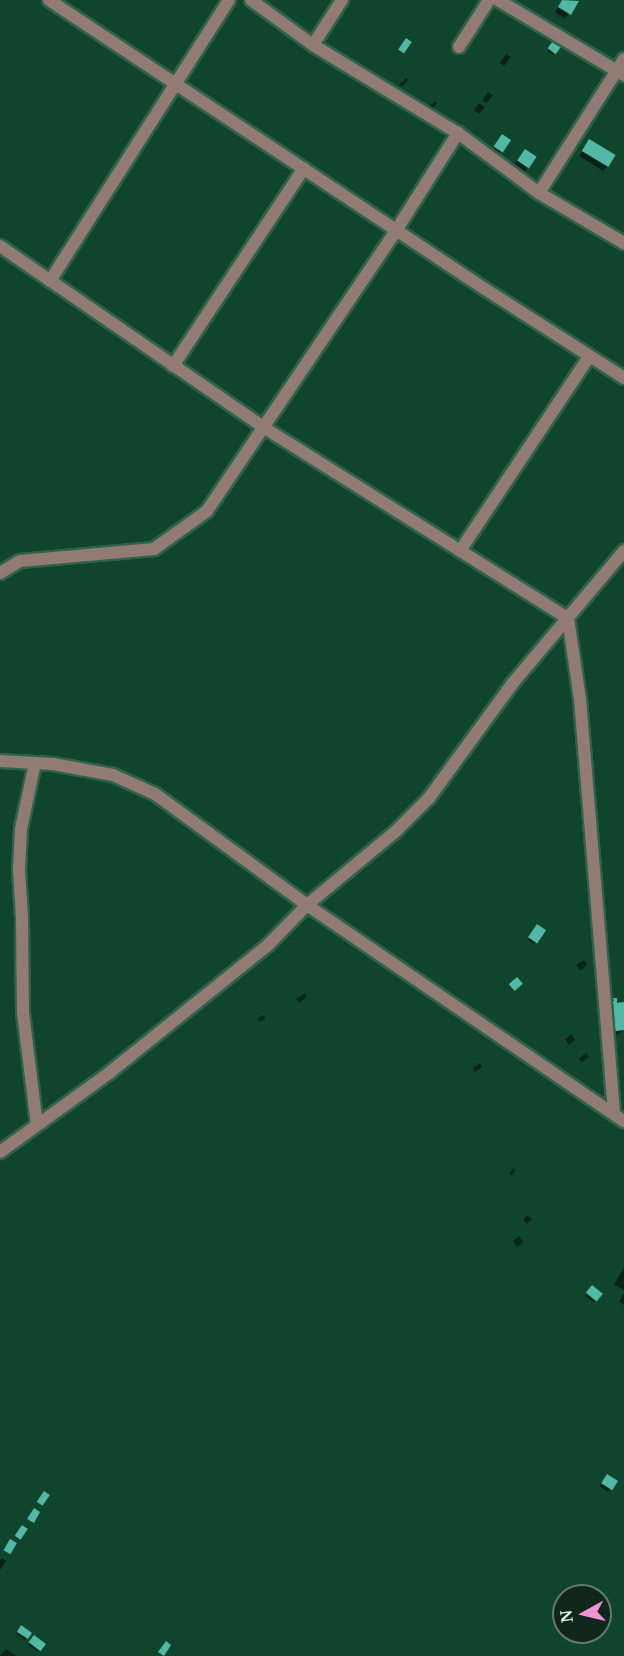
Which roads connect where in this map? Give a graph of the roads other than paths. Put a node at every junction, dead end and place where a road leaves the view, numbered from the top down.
1 (49, 0) edge
2 (229, 0) edge
3 (251, 0) edge
4 (342, 0) edge
5 (489, 0) edge
6 (498, 0) edge
7 (313, 45) junction
8 (459, 46) dead end
9 (624, 59) edge
10 (620, 73) edge
11 (175, 84) junction
12 (458, 133) junction
13 (304, 168) junction
14 (539, 193) junction
15 (397, 229) junction
16 (624, 243) edge
17 (0, 246) edge
18 (50, 280) junction
19 (589, 357) junction
20 (173, 366) junction
21 (624, 378) edge
22 (263, 428) junction
23 (460, 550) junction
24 (624, 551) edge
25 (20, 561) junction
26 (0, 563) edge
27 (0, 573) edge
28 (568, 618) junction
29 (0, 761) edge
30 (34, 763) junction
31 (307, 905) junction
32 (619, 1118) edge
33 (37, 1125) junction
34 (0, 1152) edge

1 - 11 street
2 - 11 street
3 - 7 street
4 - 7 street
5 - 8 street
6 - 10 street
7 - 12 street
9 - 10 street
10 - 14 street
11 - 13 street
11 - 18 street
12 - 14 street
12 - 15 street
13 - 15 street
13 - 20 street
14 - 16 street
15 - 19 street
15 - 22 street
17 - 18 street
18 - 20 street
19 - 21 street
19 - 23 street
20 - 22 street
22 - 23 street
22 - 25 street
23 - 28 street
24 - 28 street
25 - 26 street
25 - 27 street
28 - 31 street
28 - 32 street
29 - 30 street
30 - 31 street
30 - 33 street
31 - 32 street
31 - 33 street
33 - 34 street

